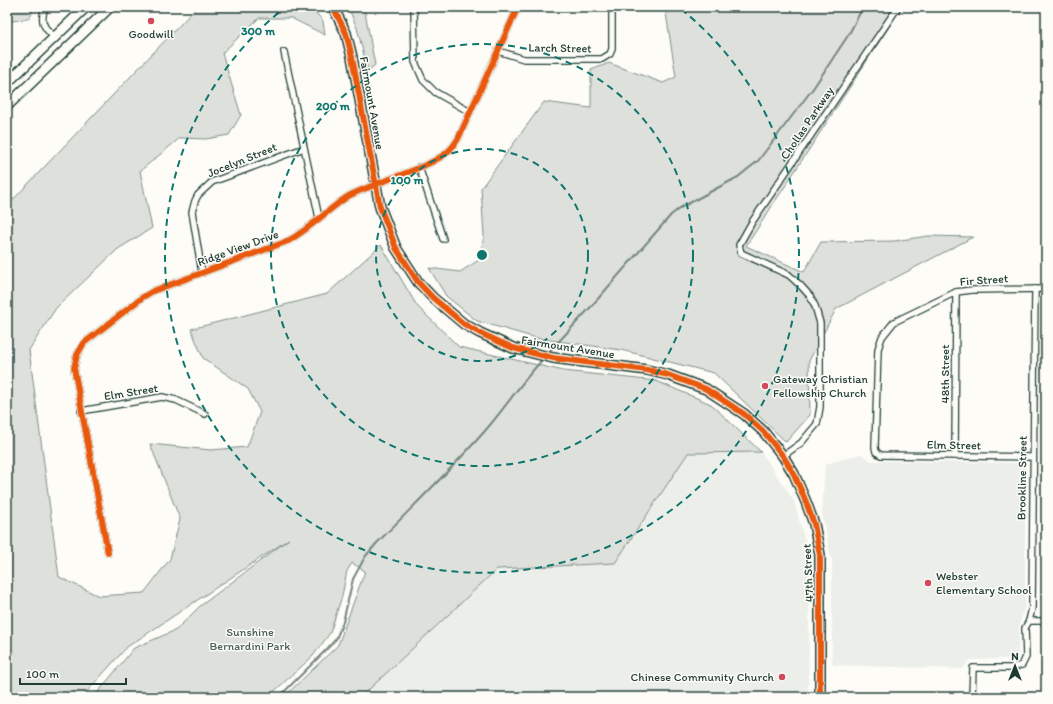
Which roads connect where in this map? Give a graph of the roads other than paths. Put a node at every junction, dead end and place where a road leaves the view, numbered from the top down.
1 (45, 7) edge
2 (86, 7) edge
3 (110, 7) edge
4 (333, 7) edge
5 (414, 7) edge
6 (518, 7) edge
7 (612, 7) edge
8 (898, 7) edge
9 (54, 37) junction
10 (498, 51) junction
11 (284, 52) dead end
12 (7, 83) edge
13 (7, 106) edge
14 (470, 112) junction
15 (304, 148) junction
16 (419, 167) junction
17 (375, 185) junction
18 (319, 218) junction
19 (443, 239) dead end
20 (202, 273) junction
21 (1035, 289) junction
22 (1046, 289) edge
23 (956, 292) junction
24 (81, 411) junction
25 (205, 414) dead end
26 (876, 452) joint
27 (782, 456) junction
28 (955, 456) junction
29 (1033, 457) junction
30 (108, 553) dead end
31 (1029, 621) junction
32 (1046, 621) edge
33 (820, 697) edge
34 (972, 697) edge

1 - 9 street
2 - 9 main road
3 - 13 main road
4 - 17 main road, Fairmount Avenue
5 - 14 street
6 - 10 street, Ridge View Drive
7 - 10 street, Larch Street
8 - 27 street, Chollas Parkway
9 - 12 main road
10 - 14 street, Ridge View Drive
11 - 15 street
14 - 16 street, Ridge View Drive
15 - 18 street
15 - 20 street, Jocelyn Street
16 - 17 street, Ridge View Drive
16 - 19 street
17 - 18 street, Ridge View Drive
17 - 27 main road, Fairmount Avenue
18 - 20 street, Ridge View Drive
20 - 24 street, Ridge View Drive
21 - 22 street, Fir Street
21 - 23 street, Fir Street
21 - 29 street, Brookline Street
23 - 26 street, Fir Street
23 - 28 street, 48th Street
24 - 25 street, Elm Street
24 - 30 street, Ridge View Drive
26 - 28 street, Elm Street
27 - 33 main road, 47th Street
28 - 29 street, Elm Street
29 - 31 street, Brookline Street
31 - 32 street
31 - 34 street, Brookline Street

